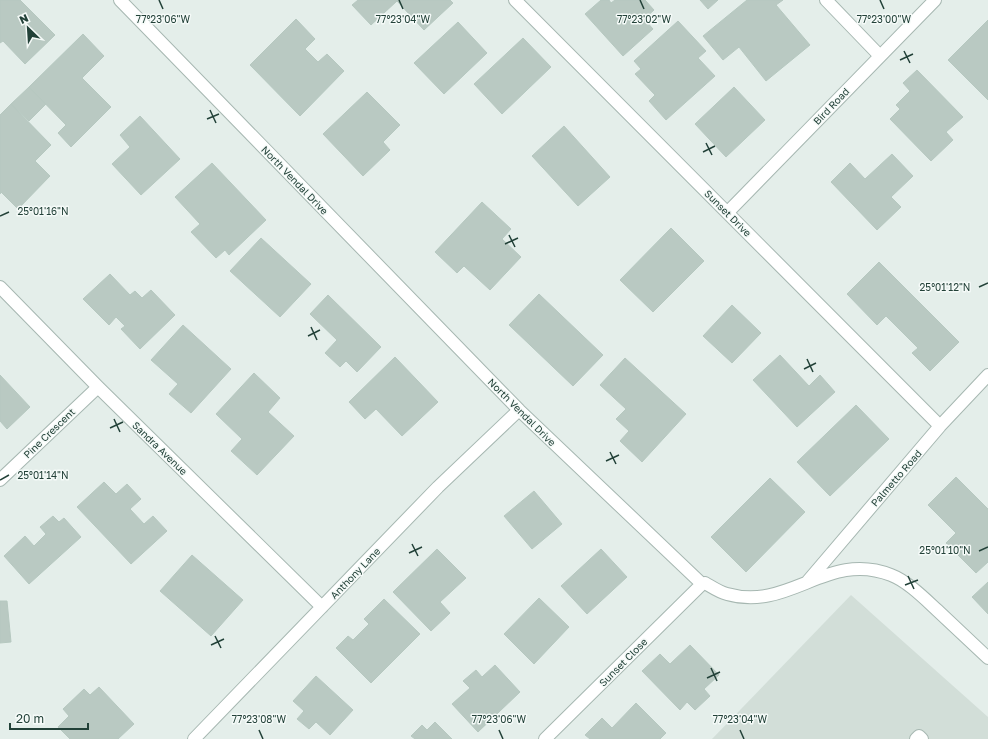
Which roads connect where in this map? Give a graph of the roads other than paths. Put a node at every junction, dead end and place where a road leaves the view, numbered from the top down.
1 (120, 0) edge
2 (515, 0) edge
3 (826, 0) edge
4 (935, 0) edge
5 (880, 56) junction
6 (728, 212) junction
7 (0, 287) edge
8 (988, 375) edge
9 (98, 387) junction
10 (519, 410) junction
11 (940, 426) junction
12 (0, 480) edge
13 (805, 583) junction
14 (702, 584) junction
15 (322, 607) junction
16 (988, 658) edge
17 (194, 739) edge
18 (545, 739) edge
19 (916, 739) edge
20 (922, 739) edge

1 - 10 street, North Vendal Drive
2 - 6 street, Sunset Drive
3 - 5 street
4 - 5 street, Bird Road
5 - 6 street, Bird Road
6 - 11 street, Sunset Drive
7 - 9 street, Sandra Avenue
8 - 11 street, Palmetto Road
9 - 12 street, Pine Crescent
9 - 15 street, Sandra Avenue
10 - 14 street, North Vendal Drive
10 - 15 street, Anthony Lane
11 - 13 street, Palmetto Road
13 - 14 street, North Vendal Drive
13 - 16 street, North Vendal Drive
14 - 18 street, Sunset Close
15 - 17 street, Anthony Lane
19 - 20 street

